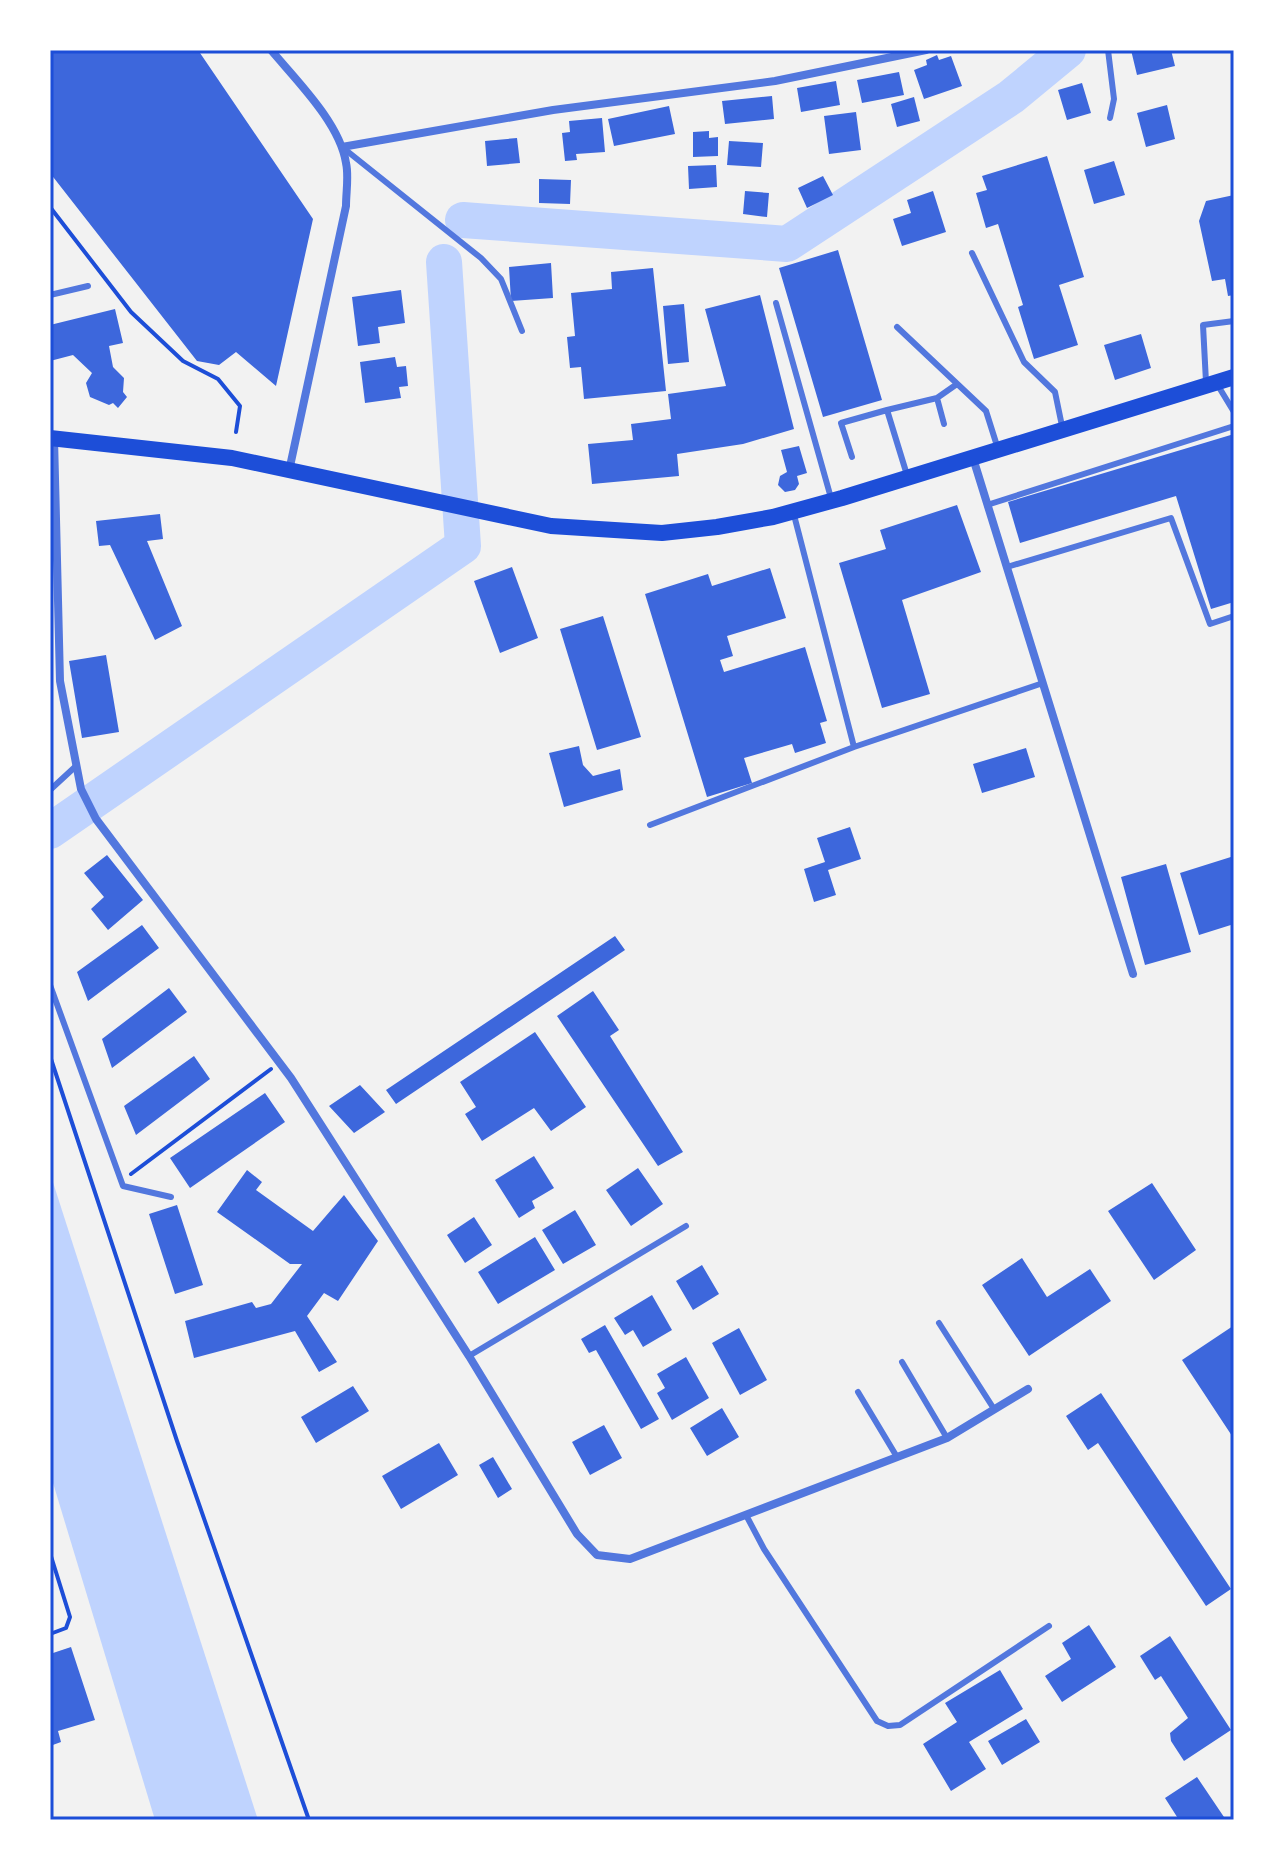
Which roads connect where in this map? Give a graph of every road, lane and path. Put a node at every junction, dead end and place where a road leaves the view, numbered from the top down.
1 (271, 50) edge
2 (926, 50) edge
3 (1108, 50) edge
4 (1110, 118) dead end
5 (342, 147) junction
6 (50, 207) edge
7 (972, 253) dead end
8 (88, 286) dead end
9 (50, 295) edge
10 (776, 303) dead end
11 (1234, 321) edge
12 (897, 327) dead end
13 (522, 331) dead end
14 (1234, 377) edge
15 (957, 384) junction
16 (1211, 384) junction
17 (937, 398) junction
18 (887, 410) junction
19 (1234, 412) edge
20 (944, 424) dead end
21 (1234, 426) edge
22 (1063, 430) junction
23 (236, 432) dead end
24 (52, 438) edge
25 (998, 449) junction
26 (852, 457) dead end
27 (973, 457) junction
28 (289, 472) junction
29 (908, 478) junction
30 (832, 501) junction
31 (987, 505) junction
32 (793, 511) junction
33 (1007, 567) junction
34 (1234, 616) edge
35 (1043, 683) junction
36 (854, 747) junction
37 (76, 766) junction
38 (50, 790) edge
39 (650, 825) dead end
40 (1133, 974) dead end
41 (50, 985) edge
42 (50, 1056) edge
43 (279, 1063) junction
44 (122, 1181) junction
45 (171, 1197) dead end
46 (686, 1226) dead end
47 (939, 1323) dead end
48 (469, 1356) junction
49 (902, 1362) dead end
50 (1028, 1389) dead end
51 (858, 1392) dead end
52 (994, 1409) junction
53 (947, 1438) junction
54 (897, 1457) junction
55 (746, 1515) junction
56 (50, 1553) edge
57 (1049, 1626) dead end
58 (50, 1634) edge
59 (309, 1820) edge

1 - 5 street
2 - 5 street
3 - 4 lane
5 - 13 lane
5 - 28 street
6 - 23 path
7 - 22 lane
8 - 9 lane
10 - 30 lane
11 - 16 lane
12 - 15 lane
14 - 16 main road
15 - 17 lane
15 - 25 lane
16 - 19 lane
16 - 22 main road
17 - 18 lane
17 - 20 lane
18 - 26 lane
18 - 29 lane
21 - 31 lane
22 - 25 main road
24 - 28 main road
24 - 37 street
25 - 27 main road
27 - 29 main road
27 - 31 street
28 - 32 main road
29 - 30 main road
30 - 32 main road
31 - 33 street
32 - 36 lane
33 - 34 lane
33 - 35 street
35 - 36 lane
35 - 40 street
36 - 39 lane
37 - 38 lane
37 - 43 street
41 - 44 lane
42 - 59 path
43 - 44 path
43 - 48 street
44 - 45 lane
46 - 48 lane
47 - 52 lane
48 - 55 street
49 - 53 lane
50 - 52 street
51 - 54 lane
52 - 53 street
53 - 54 street
54 - 55 street
55 - 57 lane
56 - 58 path

